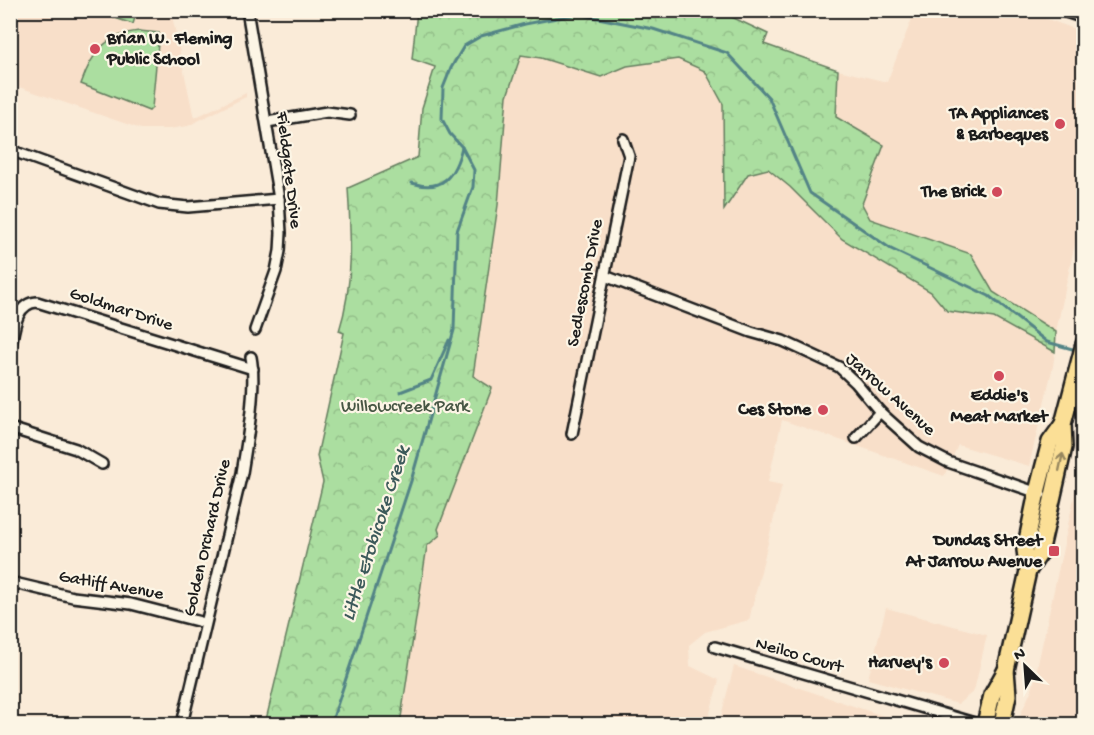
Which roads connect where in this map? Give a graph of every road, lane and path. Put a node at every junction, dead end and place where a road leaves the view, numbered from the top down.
1 (247, 10) edge
2 (1060, 10) edge
3 (1083, 18) edge
4 (350, 115) dead end
5 (267, 122) junction
6 (622, 139) dead end
7 (10, 150) edge
8 (279, 199) junction
9 (605, 276) junction
10 (255, 330) dead end
11 (1083, 344) edge
12 (10, 351) edge
13 (251, 357) dead end
14 (253, 369) junction
15 (880, 412) junction
16 (1063, 424) junction
17 (10, 428) edge
18 (572, 434) dead end
19 (856, 438) dead end
20 (102, 464) dead end
21 (1037, 492) junction
22 (1053, 499) junction
23 (1028, 571) junction
24 (10, 582) edge
25 (205, 622) junction
26 (715, 647) dead end
27 (1006, 670) junction
28 (182, 724) edge
29 (978, 724) edge
30 (985, 724) edge
31 (1002, 724) edge

1 - 5 street, Fieldgate Drive
2 - 3 street
4 - 5 street
5 - 8 street, Fieldgate Drive
6 - 9 street, Sedlescomb Drive
7 - 8 street
8 - 10 street, Fieldgate Drive
9 - 15 street, Jarrow Avenue
9 - 18 street, Sedlescomb Drive
11 - 16 main road
12 - 14 street, Goldmar Drive
13 - 14 street, Golden Orchard Drive
14 - 25 street, Golden Orchard Drive
15 - 19 street
15 - 21 street, Jarrow Avenue
16 - 21 main road
22 -> 16 main road
17 - 20 street
21 - 22 street, Jarrow Avenue
21 - 23 main road
22 - 23 main road
23 - 27 main road
24 - 25 street, Gatliff Avenue
25 - 28 street, Golden Orchard Drive
26 - 29 street, Neilco Court
27 - 30 main road
27 - 31 main road

